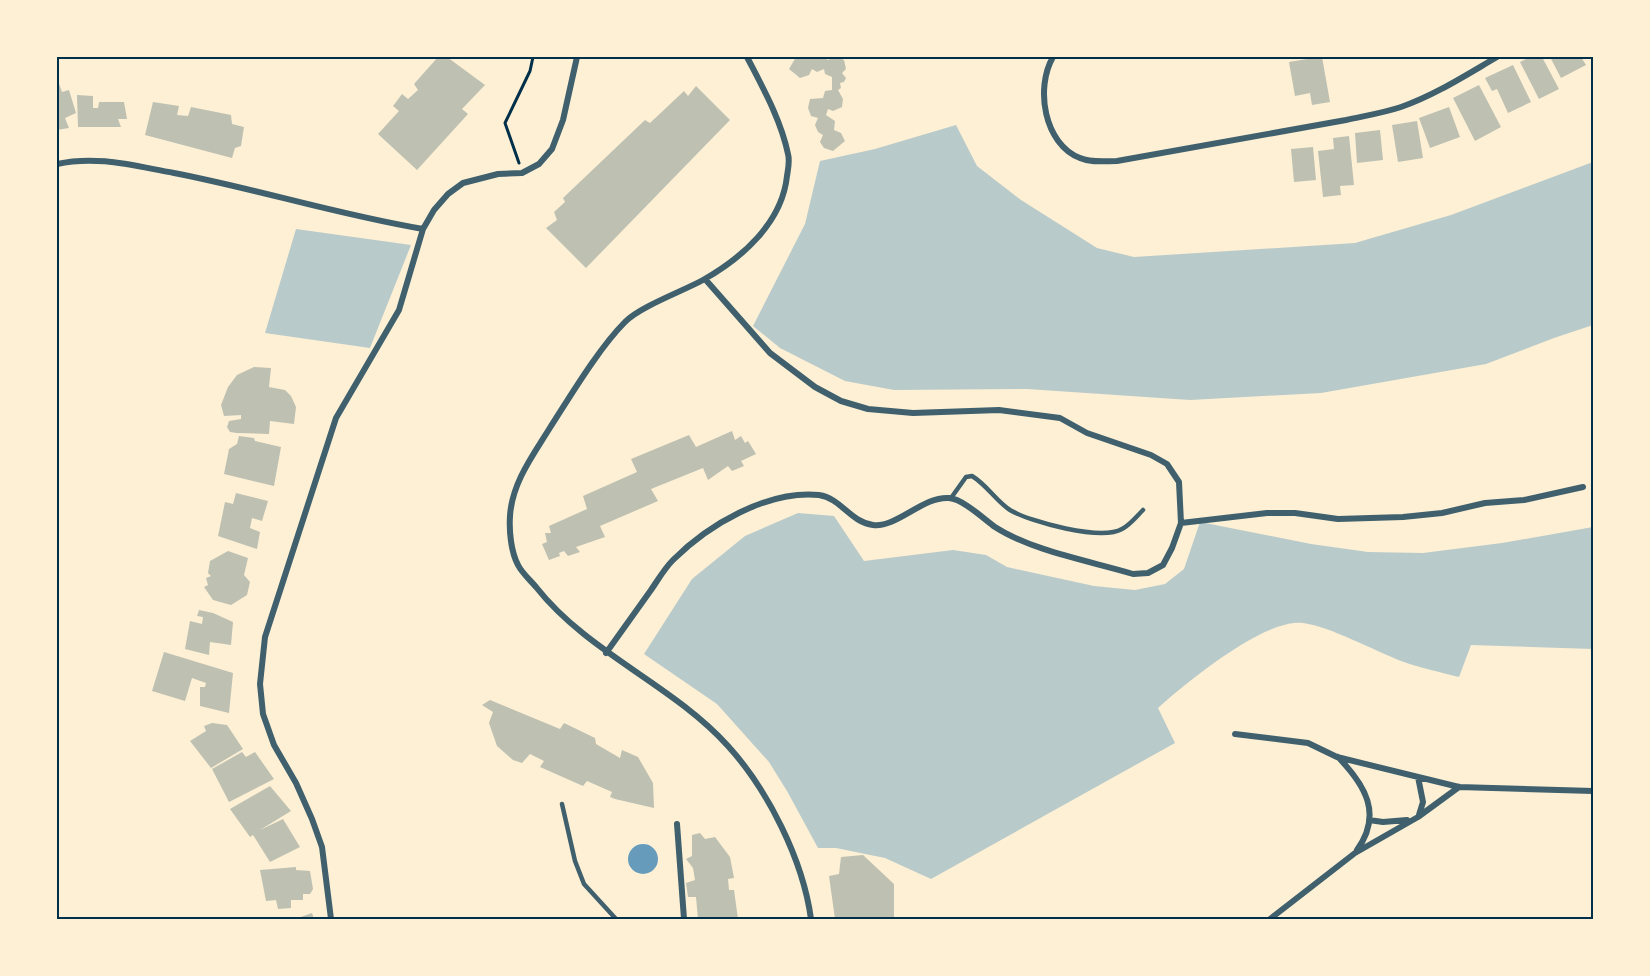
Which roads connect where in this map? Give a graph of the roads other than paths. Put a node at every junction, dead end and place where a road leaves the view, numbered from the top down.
1 (578, 57) edge
2 (747, 57) edge
3 (1053, 57) edge
4 (1497, 57) edge
5 (57, 164) edge
6 (423, 229) junction
7 (705, 279) junction
8 (1583, 487) dead end
9 (951, 498) junction
10 (1143, 510) dead end
11 (1181, 523) junction
12 (606, 653) junction
13 (1235, 734) dead end
14 (1337, 757) junction
15 (1418, 777) junction
16 (1459, 787) junction
17 (1593, 790) edge
18 (562, 804) dead end
19 (1418, 817) junction
20 (1369, 820) junction
21 (677, 824) dead end
22 (1355, 853) junction
23 (331, 919) edge
24 (616, 919) edge
25 (684, 919) edge
26 (811, 919) edge
27 (1270, 919) edge

1 - 6 street
2 - 7 street
3 - 4 street
5 - 6 street
6 - 23 street
7 - 11 street
7 - 12 street
8 - 11 street
9 - 10 lane
9 - 11 street
9 - 12 street
12 - 26 street
13 - 14 street
14 - 15 street
14 - 20 street
15 - 16 street
15 - 19 street
16 - 17 street
16 - 19 street
18 - 24 lane
19 - 20 street
19 - 22 street
20 - 22 street
21 - 25 street
22 - 27 street

